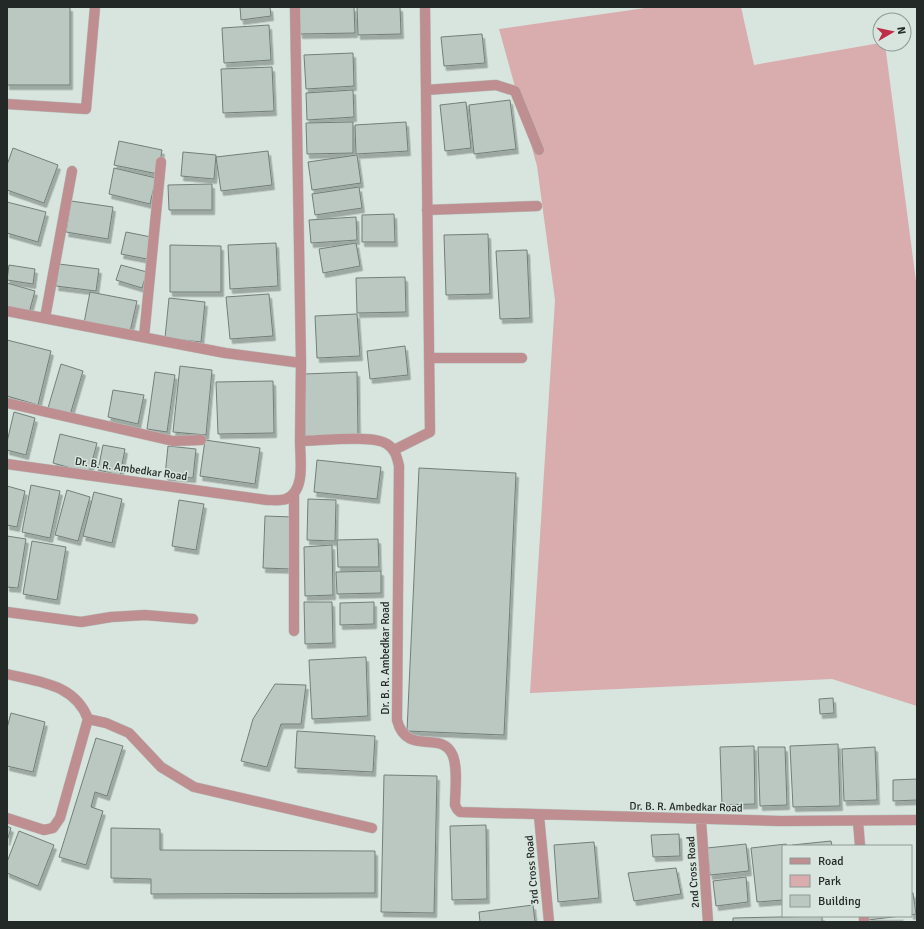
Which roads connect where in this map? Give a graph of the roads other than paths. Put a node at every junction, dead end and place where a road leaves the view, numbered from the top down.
1 (95, 7) edge
2 (295, 7) edge
3 (425, 7) edge
4 (426, 90) junction
5 (7, 104) edge
6 (539, 150) dead end
7 (161, 162) dead end
8 (72, 171) dead end
9 (537, 206) dead end
10 (428, 210) junction
11 (7, 311) edge
12 (44, 318) junction
13 (144, 337) junction
14 (429, 358) junction
15 (522, 358) dead end
16 (301, 363) junction
17 (7, 403) edge
18 (201, 440) dead end
19 (300, 441) junction
20 (394, 450) junction
21 (7, 464) edge
22 (294, 495) junction
23 (7, 612) edge
24 (193, 619) dead end
25 (294, 631) dead end
26 (7, 674) edge
27 (88, 719) junction
28 (539, 816) junction
29 (7, 818) edge
30 (701, 820) junction
31 (917, 820) edge
32 (858, 821) junction
33 (372, 828) dead end
34 (860, 845) edge
35 (549, 922) edge
36 (708, 922) edge

1 - 5 street
2 - 16 street
3 - 4 street
4 - 6 street
4 - 10 street
7 - 13 street
8 - 12 street
9 - 10 street
10 - 14 street
11 - 12 street
12 - 13 street
13 - 16 street
14 - 15 street
14 - 20 street
16 - 19 street
17 - 18 street
19 - 20 street
19 - 22 street
20 - 28 street, Dr. B. R. Ambedkar Road
21 - 22 street, Dr. B. R. Ambedkar Road
22 - 25 street
23 - 24 street
26 - 27 street
27 - 29 street
27 - 33 street
28 - 30 street, Dr. B. R. Ambedkar Road
28 - 35 street, 3rd Cross Road
30 - 32 street, Dr. B. R. Ambedkar Road
30 - 36 street, 2nd Cross Road
31 - 32 street, Dr. B. R. Ambedkar Road
32 - 34 street

